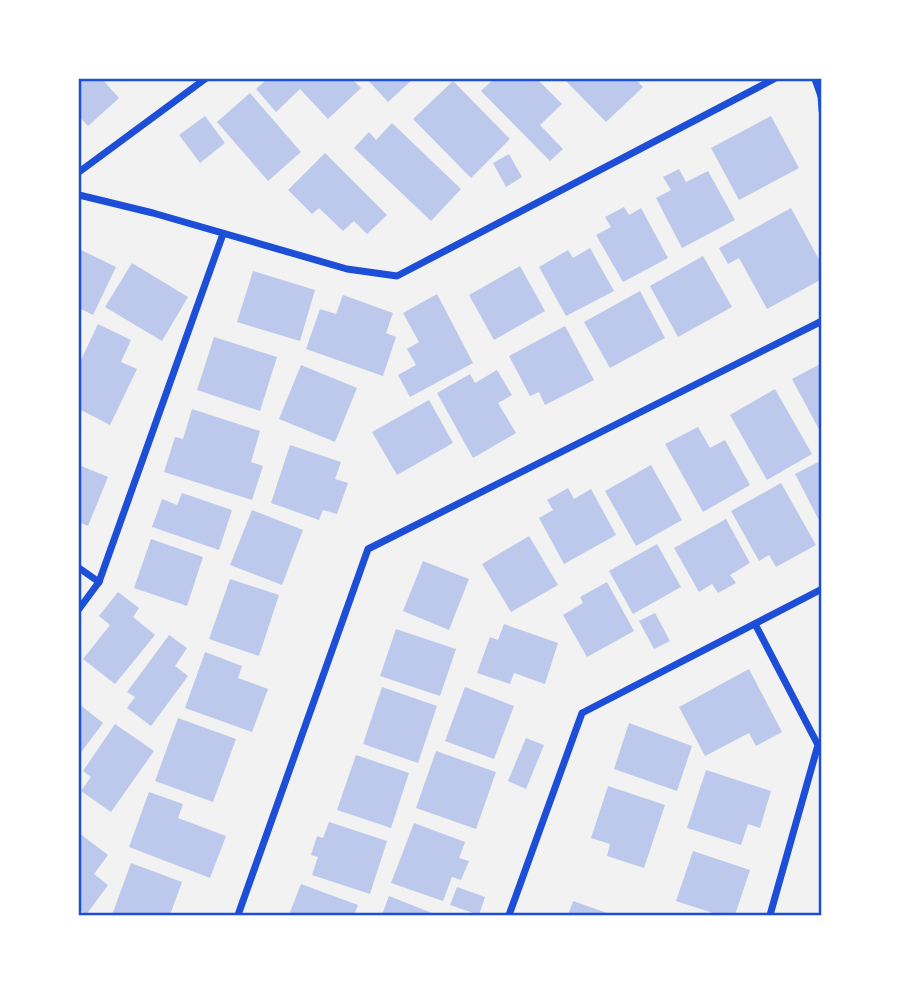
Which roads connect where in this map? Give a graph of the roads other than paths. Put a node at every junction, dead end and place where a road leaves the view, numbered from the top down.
1 (205, 79) edge
2 (774, 79) edge
3 (815, 79) edge
4 (822, 96) edge
5 (822, 110) edge
6 (79, 172) edge
7 (79, 195) edge
8 (223, 234) junction
9 (822, 321) edge
10 (79, 568) edge
11 (99, 582) junction
12 (822, 589) edge
13 (79, 608) edge
14 (755, 624) junction
15 (238, 915) edge
16 (509, 915) edge
17 (770, 915) edge

1 - 6 street
2 - 8 street
3 - 4 street
4 - 5 street
7 - 8 street
8 - 11 street
9 - 15 street
10 - 11 street
11 - 13 street
12 - 14 street
14 - 16 street
14 - 17 street

